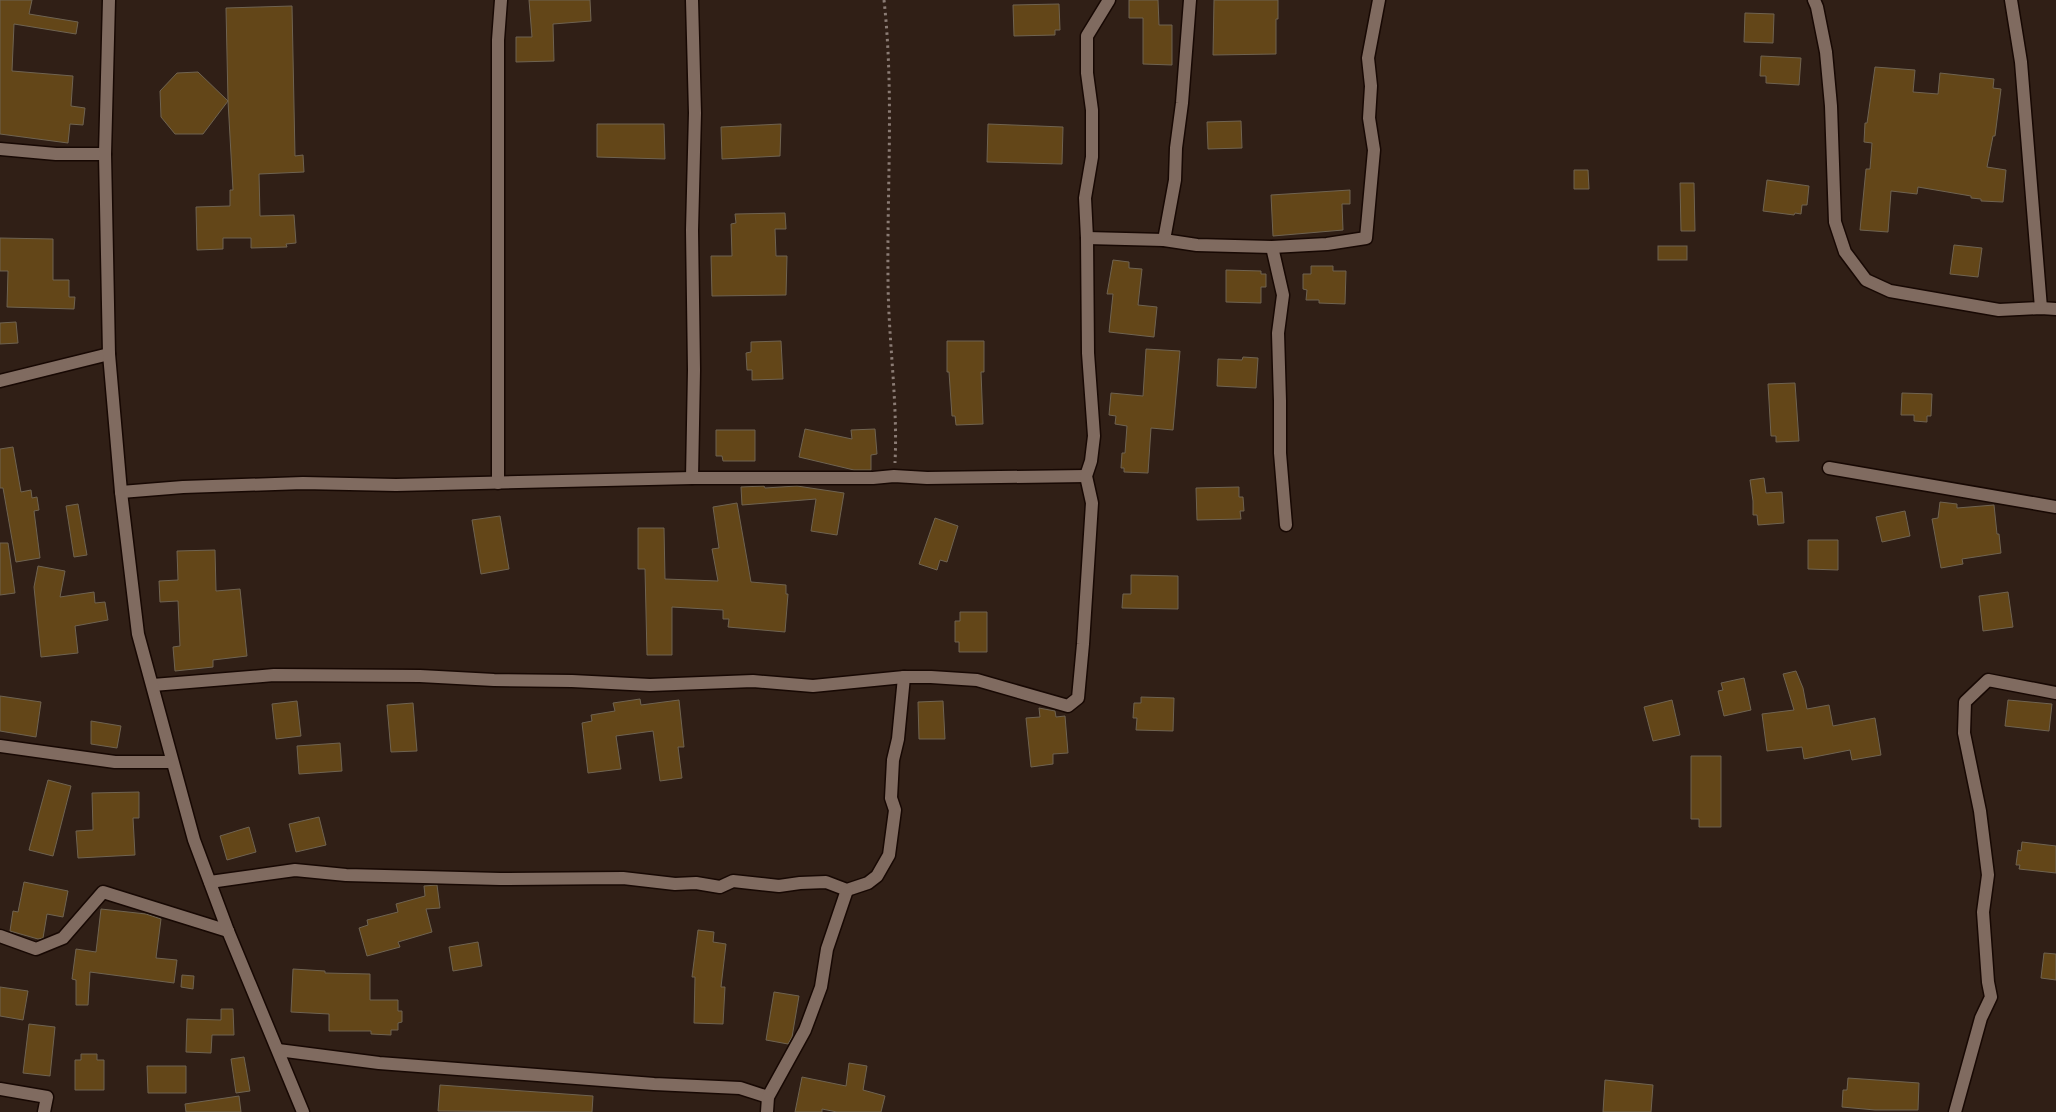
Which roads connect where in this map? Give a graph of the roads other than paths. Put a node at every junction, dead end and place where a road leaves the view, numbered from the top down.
1 (109, 0) edge
2 (501, 0) edge
3 (692, 0) edge
4 (1109, 0) edge
5 (1190, 0) edge
6 (1379, 0) edge
7 (1814, 0) edge
8 (2011, 0) edge
9 (0, 149) edge
10 (105, 154) junction
11 (1087, 238) junction
12 (1164, 240) junction
13 (1272, 247) junction
14 (2041, 308) junction
15 (2056, 309) edge
16 (109, 354) junction
17 (0, 381) edge
18 (1829, 468) dead end
19 (1086, 476) junction
20 (692, 478) junction
21 (498, 483) junction
22 (121, 492) junction
23 (2056, 507) edge
24 (1286, 525) dead end
25 (904, 677) junction
26 (153, 685) junction
27 (2056, 693) edge
28 (0, 746) edge
29 (172, 762) junction
30 (210, 882) junction
31 (847, 890) junction
32 (228, 931) junction
33 (0, 936) edge
34 (278, 1050) junction
35 (0, 1089) edge
36 (768, 1097) junction
37 (300, 1111) edge
38 (44, 1112) edge
39 (767, 1112) edge
40 (1955, 1112) edge

1 - 10 street
2 - 21 street
3 - 20 street
4 - 11 street
5 - 12 street
6 - 13 street
7 - 14 street
8 - 14 street
9 - 10 street
10 - 16 street
11 - 12 street
11 - 19 street
12 - 13 street
13 - 24 street
14 - 15 street
16 - 17 street
16 - 22 street
18 - 23 street
19 - 20 street
19 - 25 street
20 - 21 street
21 - 22 street
22 - 26 street
25 - 26 street
25 - 31 street
26 - 29 street
27 - 40 street
28 - 29 street
29 - 30 street
30 - 31 street
30 - 32 street
31 - 36 street
32 - 33 street
32 - 34 street
34 - 36 street
34 - 37 street
35 - 38 street
36 - 39 street

